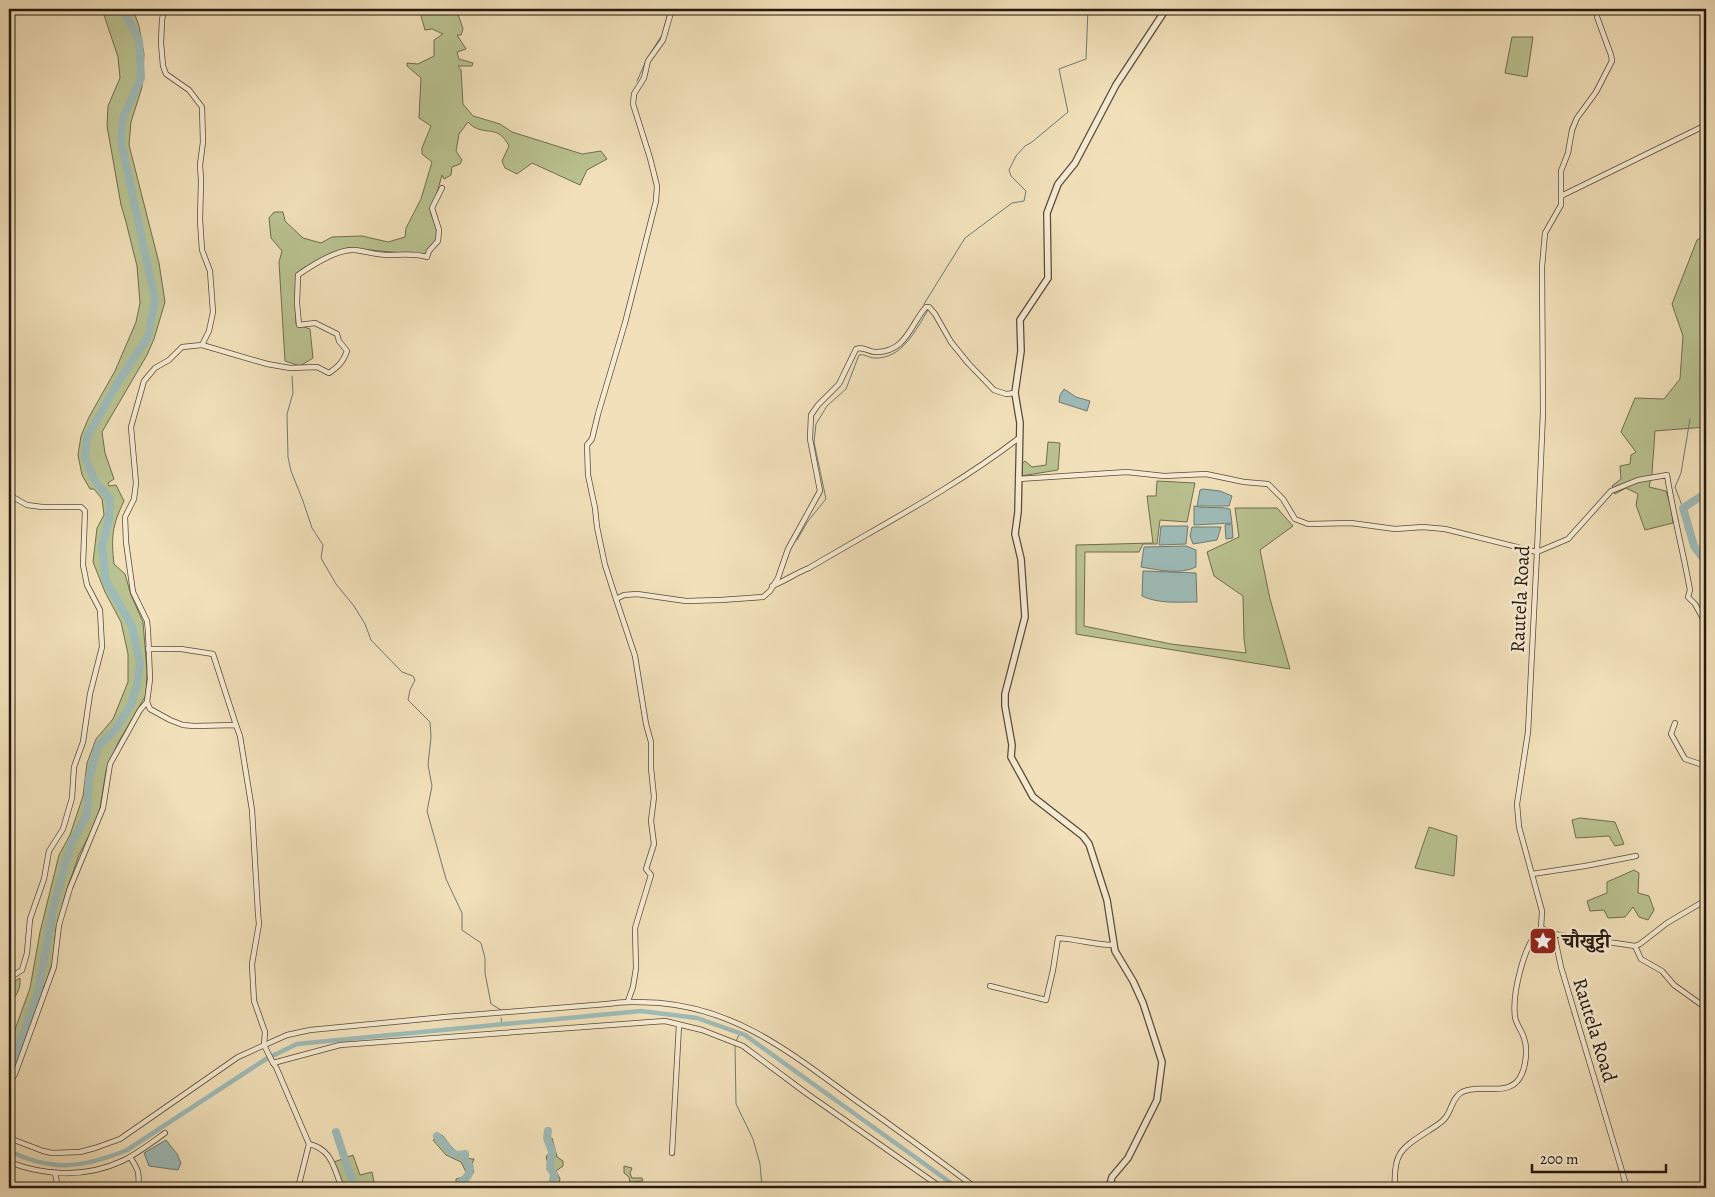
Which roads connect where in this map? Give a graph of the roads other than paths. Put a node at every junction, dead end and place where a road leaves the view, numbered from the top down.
1 (164, 9) edge
2 (672, 9) edge
3 (1166, 9) edge
4 (1597, 9) edge
5 (1706, 125) edge
6 (442, 188) dead end
7 (1561, 196) junction
8 (202, 345) junction
9 (1015, 393) junction
10 (1019, 438) junction
11 (1018, 479) junction
12 (9, 483) edge
13 (1537, 552) junction
14 (772, 586) junction
15 (616, 599) junction
16 (1706, 624) edge
17 (148, 649) junction
18 (147, 702) junction
19 (1675, 723) dead end
20 (236, 726) junction
21 (1706, 766) edge
22 (1636, 856) dead end
23 (1532, 874) junction
24 (1706, 900) edge
25 (1541, 928) junction
26 (1554, 934) junction
27 (1113, 945) junction
28 (1635, 946) junction
29 (9, 984) edge
30 (990, 986) dead end
31 (628, 1001) junction
32 (1706, 1008) edge
33 (679, 1025) junction
34 (265, 1047) junction
35 (272, 1061) junction
36 (9, 1084) edge
37 (164, 1133) dead end
38 (9, 1138) edge
39 (309, 1144) junction
40 (672, 1153) dead end
41 (130, 1157) junction
42 (9, 1162) edge
43 (55, 1173) junction
44 (58, 1188) edge
45 (138, 1188) edge
46 (298, 1188) edge
47 (342, 1188) edge
48 (942, 1188) edge
49 (976, 1188) edge
50 (1109, 1188) edge
51 (1395, 1188) edge
52 (1628, 1188) edge

1 - 8 street
2 - 15 street
3 - 9 street
4 - 7 street, Rautela Road
5 - 7 street
6 - 8 street
7 - 13 street, Rautela Road
8 - 17 street
9 - 10 street
9 - 14 street
10 - 11 street
10 - 14 street
11 - 13 street
11 - 27 street
12 - 29 street
13 - 16 street
13 - 23 street, Rautela Road
14 - 15 street
15 - 31 street
17 - 18 street
17 - 20 street
18 - 20 street
18 - 36 street
19 - 21 street
20 - 34 street
22 - 23 street
23 - 25 street, Rautela Road
24 - 28 street
25 - 26 street
25 - 51 street
26 - 28 street
26 - 52 street, Rautela Road
27 - 30 street
27 - 50 street
28 - 32 street
31 - 34 street
31 - 49 street
33 - 35 street
33 - 40 street
33 - 48 street
34 - 35 street
34 - 38 street
35 - 39 street
37 - 41 street
39 - 46 street
39 - 47 street
41 - 43 street
41 - 45 street
42 - 43 street
43 - 44 street

